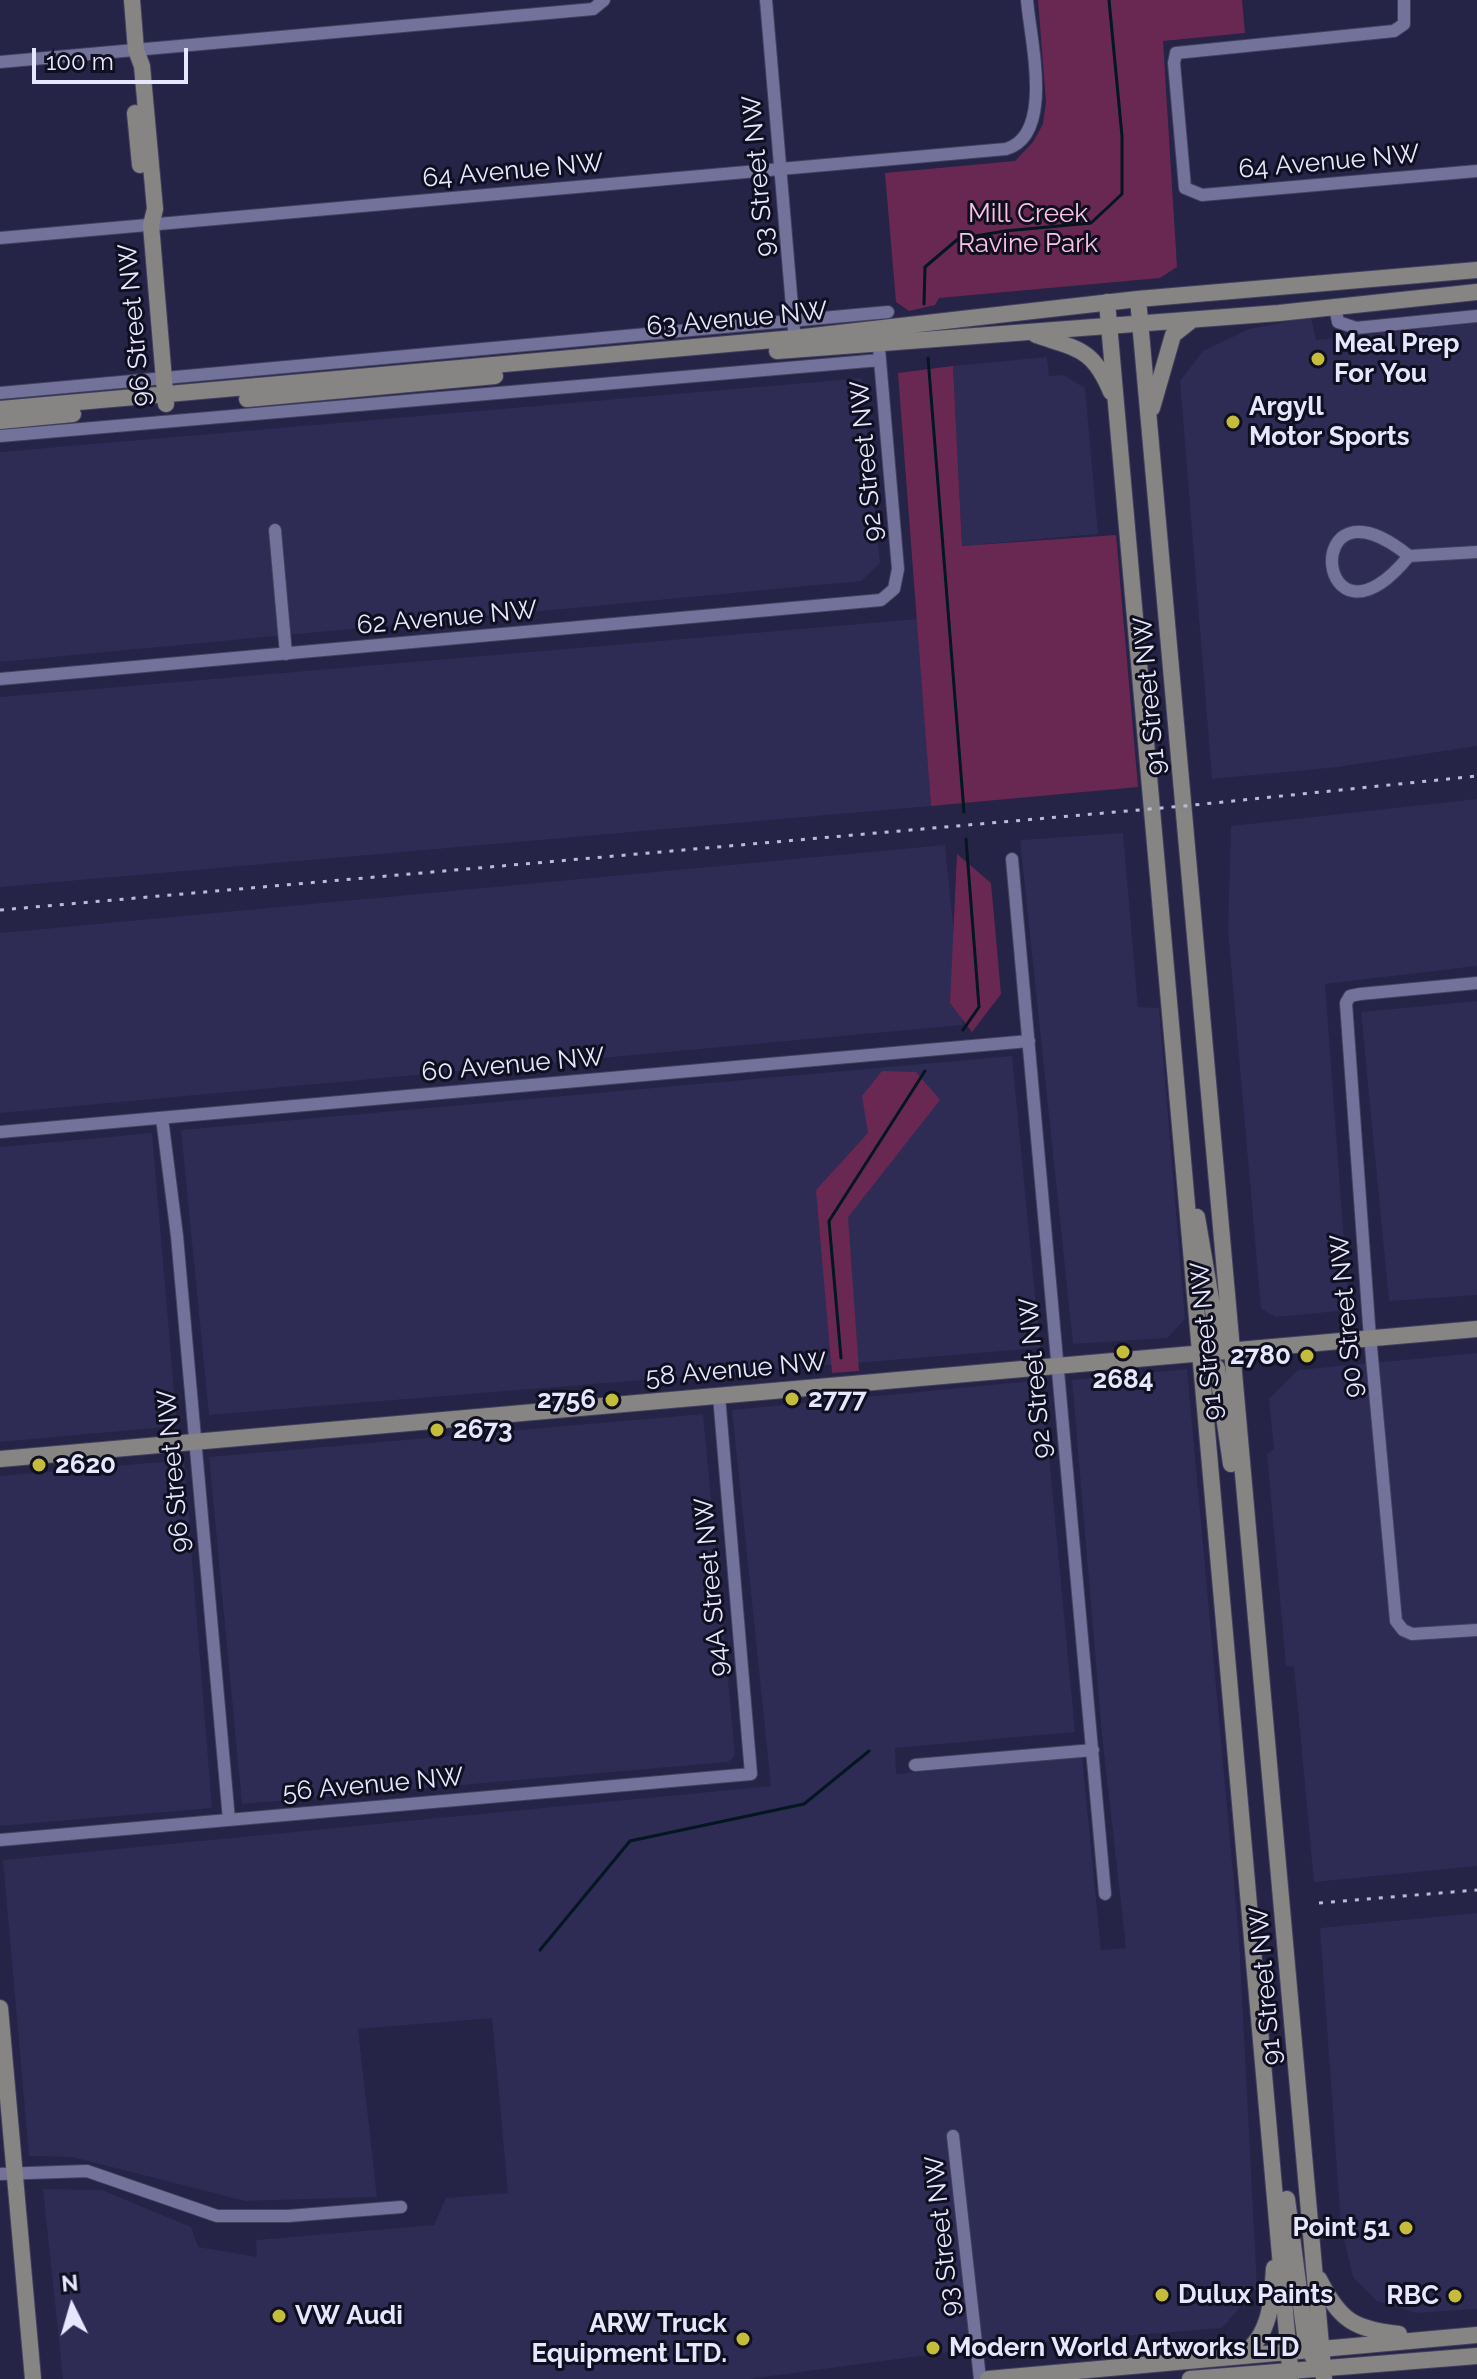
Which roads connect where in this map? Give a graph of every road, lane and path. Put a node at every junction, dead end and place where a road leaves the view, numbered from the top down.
1 (132, 0) edge
2 (604, 0) edge
3 (766, 0) edge
4 (1027, 0) edge
5 (1404, 0) edge
6 (136, 50) junction
7 (0, 62) edge
8 (780, 169) junction
9 (1477, 171) edge
10 (151, 225) junction
11 (0, 238) edge
12 (1477, 270) edge
13 (1477, 292) edge
14 (1138, 299) junction
15 (1107, 302) junction
16 (1335, 307) junction
17 (888, 312) dead end
18 (1477, 316) edge
19 (1192, 320) junction
20 (1141, 325) junction
21 (1110, 327) junction
22 (1029, 330) junction
23 (795, 336) junction
24 (878, 336) junction
25 (880, 360) junction
26 (0, 393) edge
27 (165, 400) junction
28 (1116, 405) junction
29 (0, 409) edge
30 (0, 421) edge
31 (1149, 421) junction
32 (0, 436) edge
33 (275, 530) dead end
34 (1477, 552) edge
35 (1409, 556) junction
36 (894, 589) joint
37 (286, 654) junction
38 (0, 679) edge
39 (1012, 859) dead end
40 (1477, 983) edge
41 (1029, 1041) junction
42 (162, 1118) junction
43 (0, 1132) edge
44 (1184, 1163) junction
45 (1477, 1329) edge
46 (1371, 1339) junction
47 (1232, 1351) junction
48 (1201, 1353) junction
49 (1056, 1366) junction
50 (719, 1396) junction
51 (195, 1441) junction
52 (0, 1459) edge
53 (1246, 1526) junction
54 (1477, 1630) edge
55 (1093, 1750) junction
56 (915, 1765) dead end
57 (751, 1774) joint
58 (229, 1820) junction
59 (0, 1840) edge
60 (1105, 1894) dead end
61 (0, 2008) edge
62 (953, 2136) dead end
63 (1273, 2165) junction
64 (7, 2173) edge
65 (401, 2207) dead end
66 (1278, 2223) junction
67 (1315, 2271) junction
68 (1477, 2335) edge
69 (1436, 2338) junction
70 (1315, 2348) junction
71 (1289, 2351) junction
72 (1243, 2354) junction
73 (1477, 2356) edge
74 (1364, 2364) junction
75 (1324, 2373) edge
76 (1297, 2375) edge
77 (33, 2379) edge
78 (980, 2379) edge
79 (988, 2379) edge
80 (1190, 2379) edge
81 (1352, 2379) edge

1 - 6 main road, 96 Street NW
2 - 6 street
3 - 8 street, 93 Street NW
4 - 8 street, 64 Avenue NW
5 - 9 street, 64 Avenue NW
6 - 7 street
6 - 10 main road, 96 Street NW
8 - 10 street, 64 Avenue NW
8 - 23 street, 93 Street NW
10 - 11 street, 64 Avenue NW
10 - 27 main road, 96 Street NW
12 - 14 main road, 63 Avenue NW
13 - 16 main road, 63 Avenue NW
14 - 15 main road, 63 Avenue NW
14 - 20 main road, 91 Street NW
15 - 21 main road, 91 Street NW
15 - 24 main road, 63 Avenue NW
16 - 18 street
16 - 19 main road, 63 Avenue NW
17 - 23 street, 63 Avenue NW
19 - 20 main road, 63 Avenue NW
19 - 31 main road
20 - 21 main road, 63 Avenue NW
20 - 31 main road, 91 Street NW
21 - 22 main road, 63 Avenue NW
21 - 28 main road, 91 Street NW
22 - 24 main road, 63 Avenue NW
22 - 28 main road
23 - 24 main road, 63 Avenue NW
23 - 27 main road, 63 Avenue NW
23 - 27 street, 63 Avenue NW
24 - 25 street, 92 Street NW
25 - 27 street, 63 Avenue NW
25 - 36 street, 92 Street NW
26 - 27 street, 63 Avenue NW
27 - 29 main road, 63 Avenue NW
27 - 30 main road, 63 Avenue NW
27 - 32 street, 63 Avenue NW
28 - 44 main road, 91 Street NW
31 - 47 main road, 91 Street NW
33 - 37 street
34 - 35 street
35 - 35 street
36 - 37 street, 62 Avenue NW
37 - 38 street, 62 Avenue NW
39 - 41 street, 92 Street NW
40 - 46 street, 90 Street NW
41 - 42 street, 60 Avenue NW
41 - 49 street, 92 Street NW
42 - 43 street, 60 Avenue NW
42 - 51 street, 96 Street NW
44 - 47 main road
44 - 48 main road, 91 Street NW
45 - 46 main road, 58 Avenue NW
46 - 47 main road, 58 Avenue NW
46 - 54 street, 90 Street NW
47 - 48 main road, 58 Avenue NW
47 - 53 main road, 91 Street NW
48 - 49 main road, 58 Avenue NW
48 - 53 main road
48 - 63 main road, 91 Street NW
49 - 50 main road, 58 Avenue NW
49 - 55 street, 92 Street NW
50 - 51 main road, 58 Avenue NW
50 - 57 street, 94A Street NW
51 - 52 main road, 58 Avenue NW
51 - 58 street, 96 Street NW
53 - 67 main road, 91 Street NW
55 - 56 street
55 - 60 street, 92 Street NW
57 - 58 street, 56 Avenue NW
58 - 59 street, 56 Avenue NW
61 - 64 main road
62 - 78 street, 93 Street NW
63 - 66 main road, 91 Street NW
63 - 70 main road
64 - 65 street
64 - 77 main road
66 - 71 main road, 91 Street NW
66 - 72 main road
67 - 69 main road
67 - 70 main road, 91 Street NW
68 - 69 main road
69 - 70 main road
70 - 71 main road
70 - 75 main road
71 - 72 main road
71 - 76 main road
72 - 79 main road
73 - 74 main road
74 - 75 main road
74 - 81 main road
75 - 76 main road
76 - 80 main road

